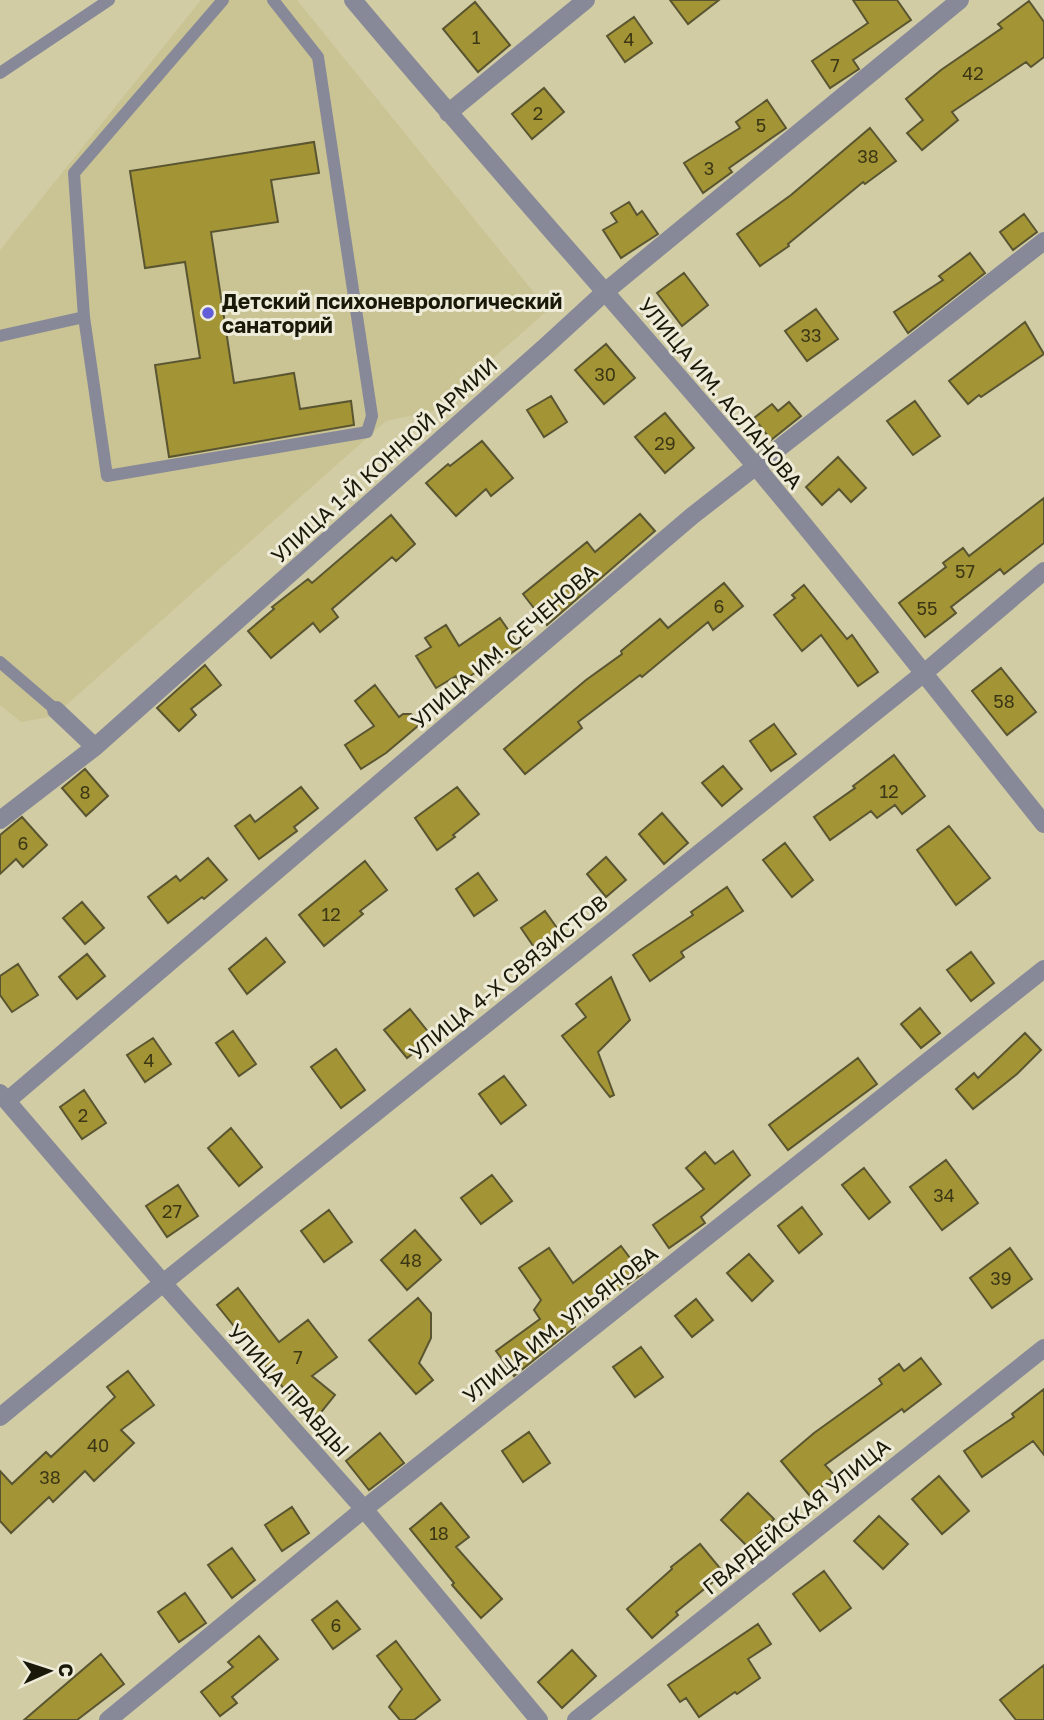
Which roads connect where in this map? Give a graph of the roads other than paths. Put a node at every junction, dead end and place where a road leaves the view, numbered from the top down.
1 (109, 0) edge
2 (223, 0) edge
3 (273, 0) edge
4 (353, 0) edge
5 (586, 0) edge
6 (960, 0) edge
7 (0, 73) edge
8 (448, 113) junction
9 (1044, 241) edge
10 (606, 291) junction
11 (84, 317) junction
12 (0, 336) edge
13 (755, 466) junction
14 (1044, 571) edge
15 (0, 662) edge
16 (924, 673) junction
17 (56, 710) joint
18 (95, 747) junction
19 (0, 820) edge
20 (1044, 824) edge
21 (1044, 969) edge
22 (3, 1097) edge
23 (163, 1283) junction
24 (1044, 1348) edge
25 (0, 1417) edge
26 (364, 1509) junction
27 (108, 1720) edge
28 (539, 1720) edge
29 (576, 1720) edge

1 - 7 lane
2 - 11 lane
3 - 11 lane
4 - 8 street, УЛИЦА ИМ. АСЛАНОВА
5 - 8 street
6 - 10 street, УЛИЦА 1-Й КОННОЙ АРМИИ
8 - 10 street, УЛИЦА ИМ. АСЛАНОВА
9 - 13 street, УЛИЦА ИМ. СЕЧЕНОВА
10 - 13 street, УЛИЦА ИМ. АСЛАНОВА
10 - 18 street, УЛИЦА 1-Й КОННОЙ АРМИИ
11 - 12 lane
13 - 16 street, УЛИЦА ИМ. АСЛАНОВА
13 - 22 street, УЛИЦА ИМ. СЕЧЕНОВА
14 - 16 street, УЛИЦА 4-Х СВЯЗИСТОВ
15 - 17 lane
16 - 20 street, УЛИЦА ИМ. АСЛАНОВА
16 - 23 street, УЛИЦА 4-Х СВЯЗИСТОВ
17 - 18 street
18 - 19 street, УЛИЦА 1-Й КОННОЙ АРМИИ
21 - 26 street, УЛИЦА ИМ. УЛЬЯНОВА
22 - 23 street, УЛИЦА ПРАВДЫ
23 - 25 street, УЛИЦА 4-Х СВЯЗИСТОВ
23 - 26 street, УЛИЦА ПРАВДЫ
24 - 29 street, ГВАРДЕЙСКАЯ УЛИЦА
26 - 27 street, УЛИЦА ИМ. УЛЬЯНОВА
26 - 28 street, УЛИЦА ПРАВДЫ

